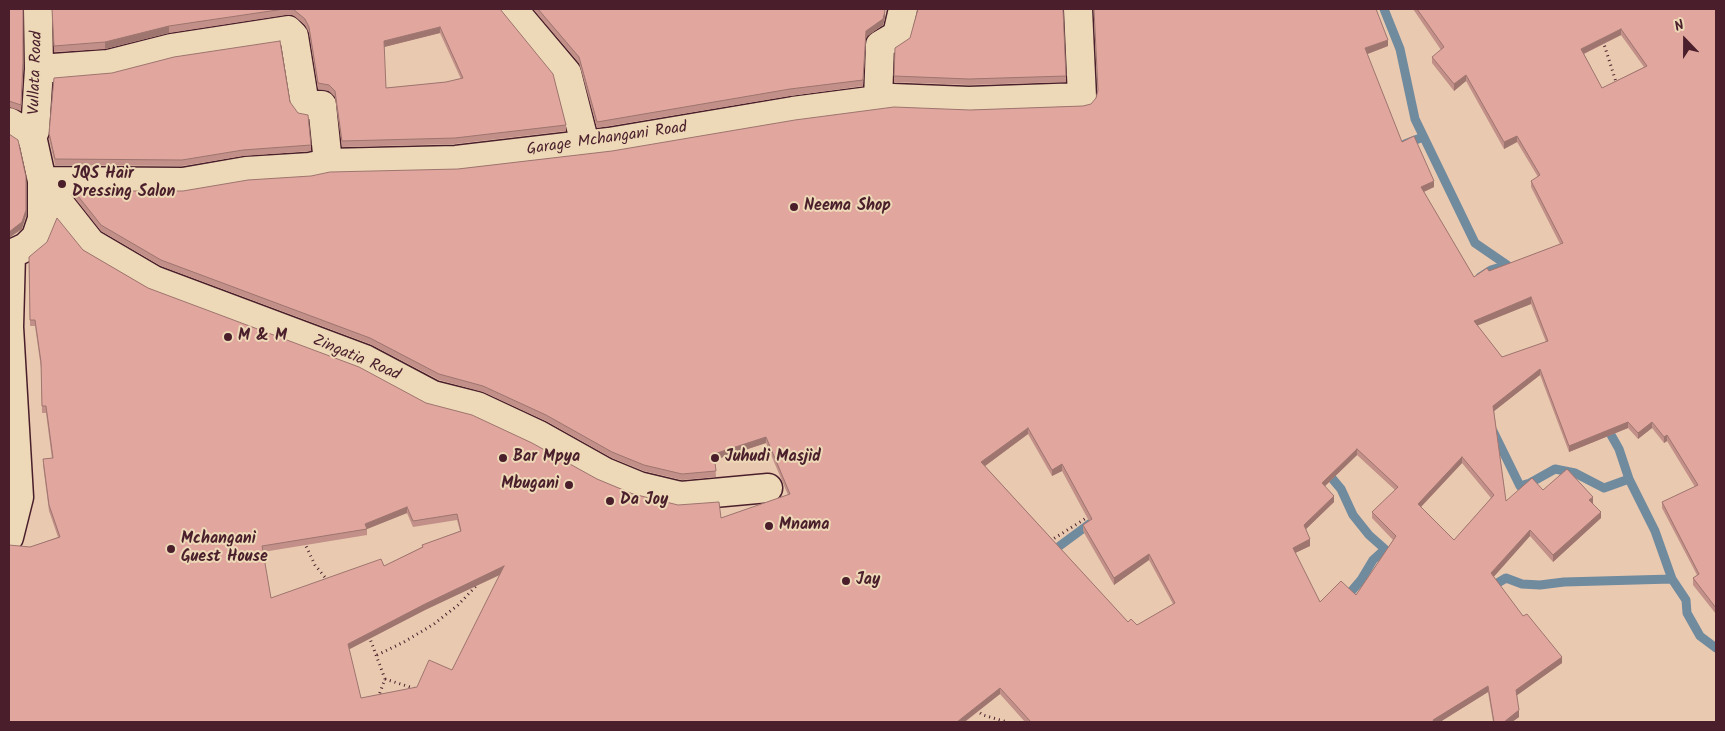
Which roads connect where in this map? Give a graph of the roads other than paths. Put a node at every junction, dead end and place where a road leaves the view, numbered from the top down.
1 (38, 9) edge
2 (295, 9) edge
3 (513, 9) edge
4 (903, 9) edge
5 (1078, 9) edge
6 (294, 36) junction
7 (39, 69) junction
8 (878, 100) junction
9 (9, 122) edge
10 (32, 136) junction
11 (585, 144) junction
12 (328, 163) junction
13 (42, 181) junction
14 (10, 255) edge
15 (768, 488) road end
16 (9, 537) edge

1 - 7 street, Vullata Road
2 - 6 street
3 - 11 street
4 - 8 street
5 - 8 street, Garage Mchangani Road
6 - 7 street
6 - 12 street
7 - 10 street, Vullata Road
8 - 11 street, Garage Mchangani Road
9 - 10 street
10 - 13 street, Zingatia Road
11 - 12 street, Garage Mchangani Road
12 - 13 street, Garage Mchangani Road
13 - 14 street
13 - 15 street, Zingatia Road
14 - 16 street

